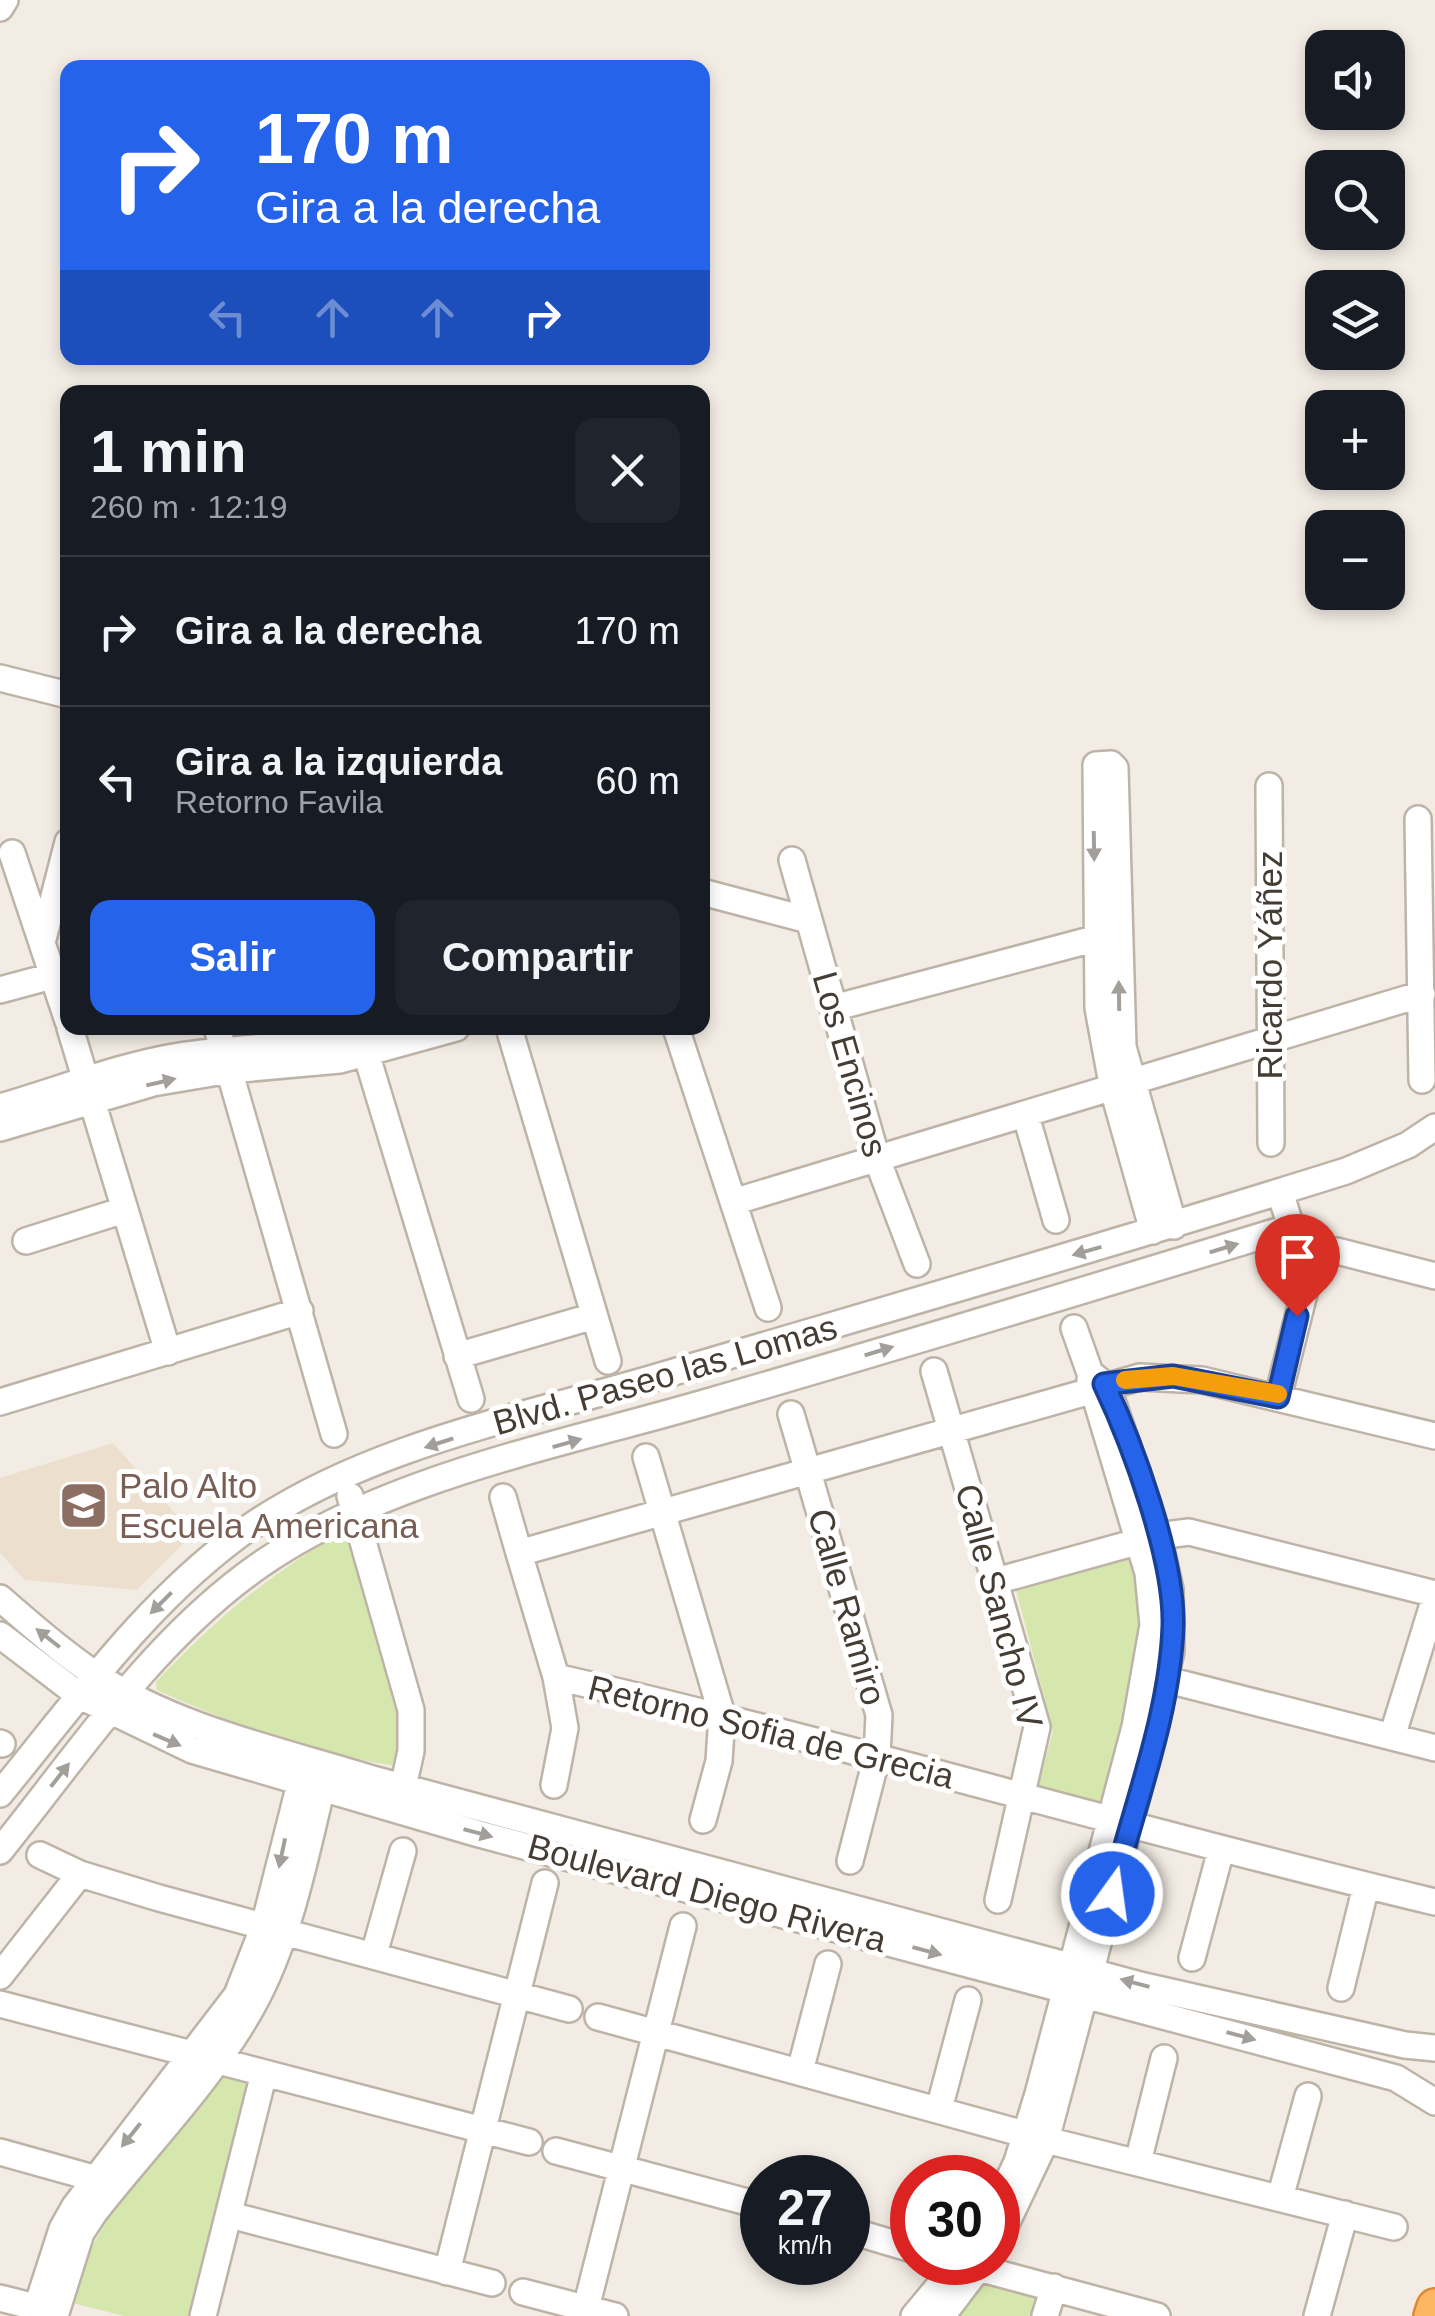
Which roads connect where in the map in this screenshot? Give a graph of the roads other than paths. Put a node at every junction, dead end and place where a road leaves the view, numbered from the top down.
1 (5, 0) edge
2 (0, 8) edge
3 (0, 678) edge
4 (60, 693) edge
5 (1270, 786) dead end
6 (1418, 820) dead end
7 (6, 851) edge
8 (792, 860) dead end
9 (60, 871) joint
10 (710, 894) edge
11 (808, 920) junction
12 (1106, 936) junction
13 (1428, 938) edge
14 (42, 943) junction
15 (52, 976) junction
16 (0, 990) edge
17 (1422, 994) junction
18 (60, 1000) edge
19 (833, 1008) junction
20 (71, 1035) edge
21 (396, 1035) edge
22 (512, 1035) edge
23 (678, 1035) edge
24 (362, 1039) edge
25 (1272, 1039) junction
26 (223, 1049) edge
27 (1422, 1080) dead end
28 (1123, 1086) junction
29 (88, 1090) junction
30 (39, 1106) junction
31 (0, 1107) edge
32 (1026, 1116) junction
33 (1435, 1127) edge
34 (0, 1128) edge
35 (1271, 1143) dead end
36 (877, 1160) junction
37 (1280, 1192) junction
38 (734, 1202) junction
39 (124, 1210) junction
40 (1056, 1220) dead end
41 (1164, 1229) junction
42 (26, 1242) dead end
43 (917, 1264) dead end
44 (1435, 1276) edge
45 (768, 1308) dead end
46 (300, 1310) junction
47 (594, 1316) junction
48 (1074, 1328) dead end
49 (168, 1352) junction
50 (458, 1356) junction
51 (608, 1360) dead end
52 (702, 1364) junction
53 (934, 1371) dead end
54 (1095, 1382) junction
55 (1278, 1397) junction
56 (471, 1399) dead end
57 (712, 1401) junction
58 (0, 1402) edge
59 (790, 1414) dead end
60 (950, 1428) junction
61 (334, 1434) dead end
62 (1435, 1436) edge
63 (646, 1457) dead end
64 (806, 1470) junction
65 (344, 1476) junction
66 (504, 1497) dead end
67 (355, 1512) junction
68 (663, 1512) junction
69 (1149, 1539) junction
70 (519, 1553) junction
71 (996, 1581) junction
72 (1435, 1596) edge
73 (0, 1598) edge
74 (0, 1635) edge
75 (98, 1676) junction
76 (556, 1677) junction
77 (1157, 1677) junction
78 (126, 1692) junction
79 (80, 1696) junction
80 (109, 1712) junction
81 (722, 1715) junction
82 (1392, 1737) junction
83 (1435, 1748) edge
84 (878, 1756) junction
85 (314, 1774) junction
86 (554, 1785) dead end
87 (0, 1794) edge
88 (1024, 1798) junction
89 (400, 1799) junction
90 (704, 1820) dead end
91 (1120, 1824) junction
92 (402, 1850) dead end
93 (1220, 1850) junction
94 (0, 1852) edge
95 (40, 1854) dead end
96 (850, 1861) dead end
97 (722, 1871) junction
98 (80, 1874) junction
99 (546, 1882) dead end
100 (1366, 1886) junction
101 (714, 1896) junction
102 (998, 1900) dead end
103 (1435, 1901) edge
104 (684, 1926) dead end
105 (274, 1928) junction
106 (374, 1954) junction
107 (1192, 1958) dead end
108 (828, 1964) dead end
109 (0, 1976) edge
110 (1078, 1981) junction
111 (1341, 1988) dead end
112 (519, 1996) junction
113 (968, 2000) dead end
114 (0, 2004) edge
115 (569, 2009) dead end
116 (598, 2017) dead end
117 (654, 2033) junction
118 (1405, 2045) junction
119 (1435, 2048) edge
120 (206, 2058) junction
121 (1164, 2058) dead end
122 (800, 2071) junction
123 (264, 2073) junction
124 (1396, 2078) junction
125 (1308, 2096) dead end
126 (1435, 2102) edge
127 (939, 2109) junction
128 (484, 2130) junction
129 (1036, 2138) junction
130 (528, 2142) dead end
131 (556, 2151) dead end
132 (0, 2152) edge
133 (1138, 2162) junction
134 (1020, 2165) edge
135 (622, 2169) junction
136 (1020, 2181) edge
137 (106, 2182) junction
138 (1280, 2198) junction
139 (740, 2200) edge
140 (1345, 2214) junction
141 (230, 2215) junction
142 (1394, 2226) dead end
143 (447, 2272) junction
144 (1020, 2278) edge
145 (492, 2283) dead end
146 (946, 2285) edge
147 (957, 2285) edge
148 (1054, 2287) junction
149 (523, 2292) dead end
150 (0, 2298) edge
151 (1435, 2307) edge
152 (586, 2308) junction
153 (50, 2313) edge
154 (202, 2316) edge
155 (615, 2316) edge
156 (914, 2316) edge
157 (942, 2316) edge
158 (1045, 2316) edge
159 (1156, 2316) edge
160 (1317, 2316) edge
161 (1432, 2316) edge

1 - 2 street
3 - 4 street
5 - 25 street, Ricardo Yáñez
6 - 13 street
7 - 9 street
7 - 14 street
8 - 11 street, Los Encinos
9 - 14 street
10 - 11 street
11 - 19 street, Los Encinos
12 -> 12 street
12 - 19 street
12 - 28 street
13 - 17 street
14 - 15 street
15 - 16 street
15 - 18 street
17 - 25 street
17 - 27 street
19 - 36 street, Los Encinos
20 - 29 street
21 - 24 street
22 - 47 street
23 - 38 street
24 - 26 street
24 - 50 street
25 - 28 street
25 - 35 street, Ricardo Yáñez
26 - 29 street
26 - 46 street
28 - 32 street
28 - 41 street
29 - 30 street
29 - 39 street
30 - 31 street
30 - 34 street
32 - 36 street
32 - 40 street
33 - 37 street, Blvd. Paseo las Lomas
36 - 38 street
36 - 43 street, Los Encinos
37 - 41 street, Blvd. Paseo las Lomas
57 -> 37 street
38 - 45 street
39 - 42 street
39 - 49 street
41 -> 52 street, Blvd. Paseo las Lomas
44 - 55 street
46 - 49 street
46 - 61 street
47 - 50 street
47 - 51 street
48 - 54 street
49 - 58 street
50 - 56 street
52 - 57 street
52 -> 65 street, Blvd. Paseo las Lomas
53 - 60 street, Calle Sancho IV
54 - 55 street
54 - 60 street
54 - 69 street
55 - 62 street
67 -> 57 street
59 - 64 street, Calle Ramiro
60 - 64 street
60 - 71 street, Calle Sancho IV
63 - 68 street
64 - 68 street
64 - 84 street, Calle Ramiro
65 - 67 street
65 -> 75 street, Blvd. Paseo las Lomas
66 - 70 street, Retorno Sofia de Grecia
67 - 78 street
67 - 89 street
68 - 70 street
68 - 81 street
69 - 71 street
69 - 72 street
69 - 77 street
70 - 76 street, Retorno Sofia de Grecia
71 - 88 street, Calle Sancho IV
72 - 82 street
75 -> 73 street, Boulevard Diego Rivera
74 - 79 street, Boulevard Diego Rivera
75 - 78 street, Boulevard Diego Rivera
75 - 79 street, Blvd. Paseo las Lomas
76 - 81 street, Retorno Sofia de Grecia
76 - 86 street
77 - 82 street
77 - 91 street
78 - 80 street
78 - 85 street, Boulevard Diego Rivera
79 - 80 street, Boulevard Diego Rivera
79 - 87 street, Blvd. Paseo las Lomas
80 -> 85 street, Boulevard Diego Rivera
94 -> 80 street
81 - 84 street, Retorno Sofia de Grecia
81 - 90 street
82 - 83 street
84 - 88 street, Retorno Sofia de Grecia
84 - 96 street, Calle Ramiro
85 - 89 street, Boulevard Diego Rivera
85 - 105 street
88 - 91 street, Retorno Sofia de Grecia
88 - 102 street, Calle Sancho IV
89 - 97 street, Boulevard Diego Rivera
89 -> 101 street, Boulevard Diego Rivera
91 - 93 street, Retorno Sofia de Grecia
91 - 110 street
92 - 106 street
93 - 100 street, Retorno Sofia de Grecia
93 - 107 street
95 - 98 street
97 - 101 street
97 - 110 street, Boulevard Diego Rivera
98 - 105 street
98 - 109 street
99 - 112 street
100 - 103 street, Retorno Sofia de Grecia
100 - 111 street
101 -> 110 street, Boulevard Diego Rivera
104 - 117 street
105 - 106 street
105 - 120 street
106 - 112 street
108 - 122 street
118 -> 110 street, Boulevard Diego Rivera
110 -> 124 street, Boulevard Diego Rivera
110 - 129 street
112 - 115 street
112 - 128 street
113 - 127 street
114 - 120 street
116 - 117 street
117 - 122 street
117 - 135 street
118 - 119 street, Boulevard Diego Rivera
118 - 124 street
120 - 123 street
120 - 137 street
121 - 133 street
122 - 127 street
123 - 128 street
123 - 141 street
124 - 126 street, Boulevard Diego Rivera
125 - 138 street
127 - 129 street
128 - 130 street
128 - 143 street
129 - 133 street
129 - 134 street
129 - 136 street
131 - 135 street
132 - 137 street
133 - 138 street
135 - 139 street
135 - 152 street
137 - 153 street
138 - 140 street
140 - 142 street
140 - 160 street
141 - 143 street
141 - 154 street
143 - 145 street
144 - 148 street
146 - 156 street
147 - 157 street
148 - 158 street
148 - 159 street
149 - 152 street
150 - 153 street
151 - 161 highway
152 - 155 street

